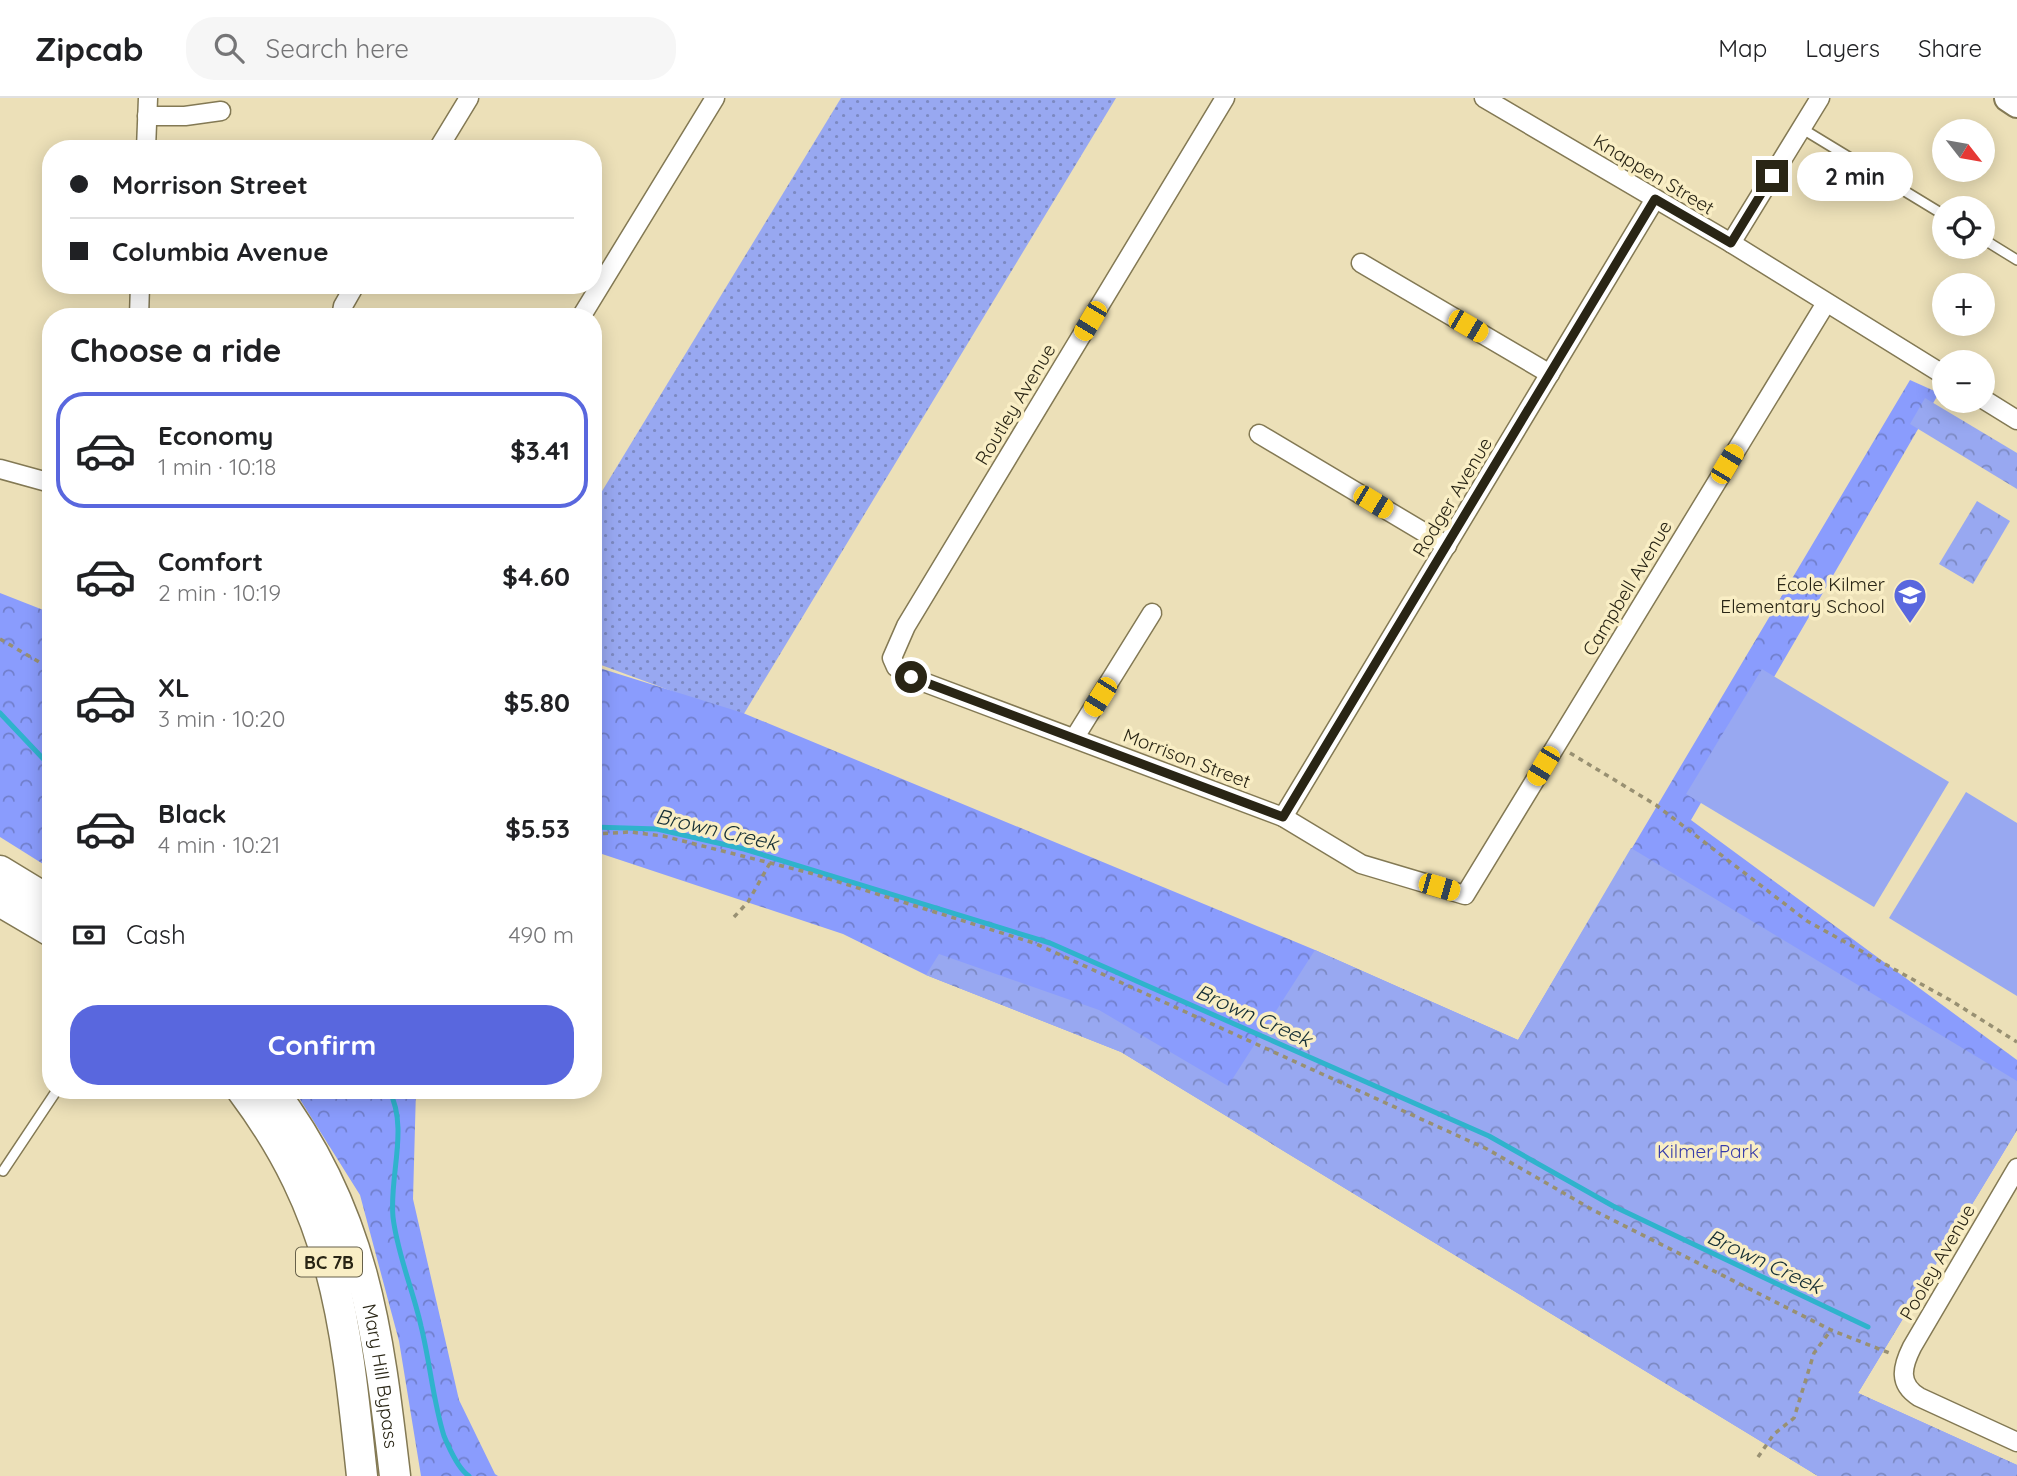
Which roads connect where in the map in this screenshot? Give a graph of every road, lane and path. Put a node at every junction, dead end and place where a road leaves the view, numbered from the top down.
1 (469, 98) edge
2 (715, 98) edge
3 (1224, 98) edge
4 (1484, 98) edge
5 (1820, 98) edge
6 (2008, 98) edge
7 (2017, 104) edge
8 (147, 107) edge
9 (221, 111) dead end
10 (1801, 128) junction
11 (146, 140) edge
12 (443, 140) edge
13 (1655, 199) junction
14 (1932, 208) edge
15 (1731, 243) junction
16 (1995, 246) edge
17 (2017, 260) edge
18 (1361, 263) dead end
19 (602, 283) edge
20 (1826, 303) junction
21 (1932, 368) edge
22 (1550, 374) junction
23 (1995, 406) edge
24 (2017, 420) edge
25 (1259, 435) dead end
26 (0, 469) edge
27 (42, 481) edge
28 (1447, 546) junction
29 (1152, 613) dead end
30 (0, 639) edge
31 (893, 662) joint
32 (42, 664) edge
33 (1075, 737) junction
34 (1556, 745) junction
35 (1283, 817) junction
36 (602, 834) edge
37 (770, 863) junction
38 (0, 872) edge
39 (1465, 895) joint
40 (42, 897) edge
41 (0, 901) edge
42 (734, 917) dead end
43 (42, 926) edge
44 (2017, 1042) edge
45 (51, 1099) edge
46 (248, 1099) edge
47 (278, 1099) edge
48 (2017, 1168) edge
49 (1, 1172) edge
50 (1831, 1330) junction
51 (1905, 1360) junction
52 (2017, 1442) edge
53 (1758, 1457) dead end
54 (362, 1476) edge
55 (396, 1476) edge

1 - 12 street
2 - 19 street
3 - 31 street, Routley Avenue
4 - 13 street, Knappen Street
5 - 10 street
6 - 7 main road
8 - 9 street
8 - 11 street
10 - 14 lane
10 - 15 street
13 - 15 street, Knappen Street
13 - 22 street, Rodger Avenue
15 - 20 street, Knappen Street
16 - 17 lane
18 - 22 street
20 - 21 street, Knappen Street
20 - 34 street, Campbell Avenue
22 - 28 street, Rodger Avenue
23 - 24 street
25 - 28 street
26 - 27 street
28 - 35 street, Rodger Avenue
29 - 33 street
30 - 32 path
31 - 33 street, Morrison Street
33 - 35 street, Morrison Street
34 - 39 street, Campbell Avenue
34 - 44 path
35 - 39 street, Morrison Street
36 - 37 path
37 - 42 path
37 - 50 path
38 - 40 highway
41 - 43 highway
45 - 49 lane
46 - 54 highway, Mary Hill Bypass / BC 7B
47 - 55 highway, Mary Hill Bypass / BC 7B
48 - 51 street, Pooley Avenue
50 - 51 path
50 - 53 path
51 - 52 street, Pooley Avenue

